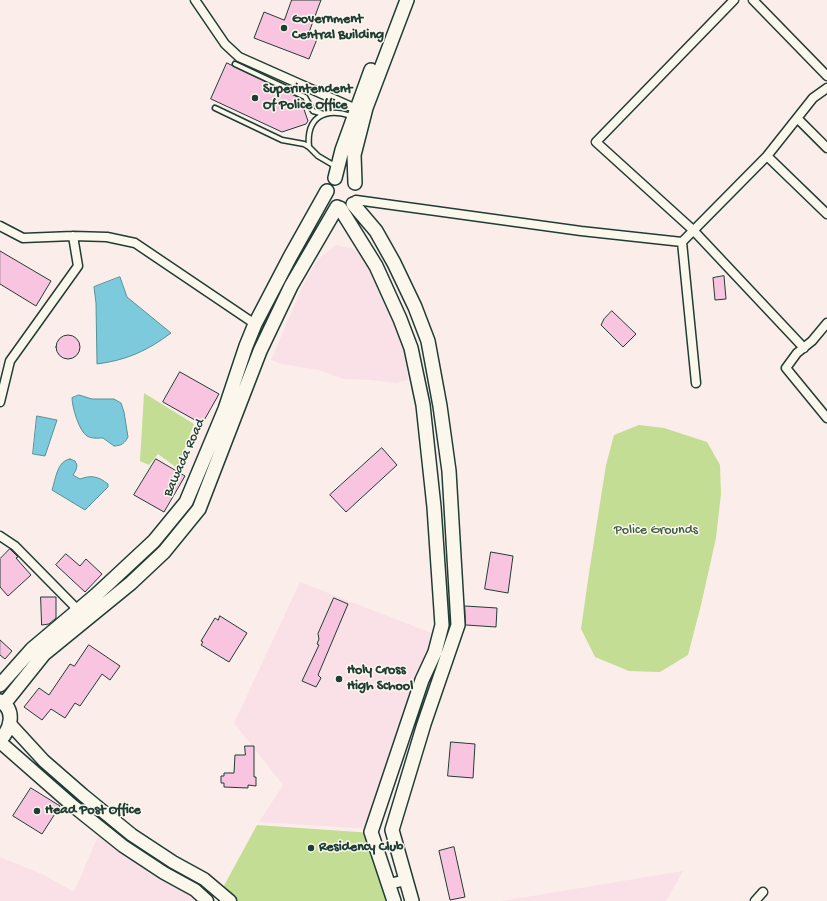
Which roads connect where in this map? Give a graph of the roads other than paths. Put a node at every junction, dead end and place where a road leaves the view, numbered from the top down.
1 (195, 0) edge
2 (398, 0) edge
3 (407, 0) edge
4 (734, 0) edge
5 (753, 0) edge
6 (235, 64) dead end
7 (827, 76) edge
8 (827, 88) edge
9 (215, 108) dead end
10 (355, 113) junction
11 (324, 114) junction
12 (797, 118) junction
13 (310, 147) junction
14 (827, 148) edge
15 (767, 156) junction
16 (336, 173) junction
17 (356, 183) junction
18 (327, 191) junction
19 (355, 202) junction
20 (338, 207) junction
21 (827, 214) edge
22 (0, 226) edge
23 (693, 230) junction
24 (73, 236) junction
25 (682, 242) junction
26 (827, 323) edge
27 (256, 324) junction
28 (804, 348) junction
29 (696, 383) dead end
30 (0, 402) edge
31 (827, 418) edge
32 (0, 536) edge
33 (78, 610) junction
34 (442, 625) junction
35 (458, 625) junction
36 (0, 685) edge
37 (2, 703) edge
38 (10, 724) junction
39 (0, 741) edge
40 (406, 880) junction
41 (389, 884) junction
42 (763, 892) dead end
43 (208, 901) edge
44 (230, 901) edge
45 (394, 901) edge
46 (412, 901) edge
47 (755, 901) edge

1 - 10 street
2 - 10 main road
3 - 17 main road
4 - 23 street
5 - 7 street
6 - 11 lane
8 - 12 street
9 - 13 lane
10 - 11 lane
10 - 16 main road
11 - 13 lane
12 - 14 street
12 - 15 street
13 - 16 lane
15 - 21 street
15 - 23 street
16 - 17 main road
16 - 18 main road
17 - 19 main road
18 - 20 main road
18 - 27 main road, Bawada Road
19 - 20 main road
19 - 25 street
19 - 35 main road
20 - 34 main road
20 - 37 main road
22 - 24 street
23 - 25 street
23 - 28 street
24 - 27 street
24 - 30 street
25 - 29 street
26 - 28 street
27 - 33 main road, Bawada Road
28 - 31 street
32 - 33 street
33 - 36 main road, Bawada Road
34 - 35 main road
34 - 41 main road
35 - 40 main road
37 - 38 main road
38 - 39 main road
38 - 44 main road
39 - 43 main road
40 - 41 street
40 - 46 main road
41 - 45 main road
42 - 47 street

